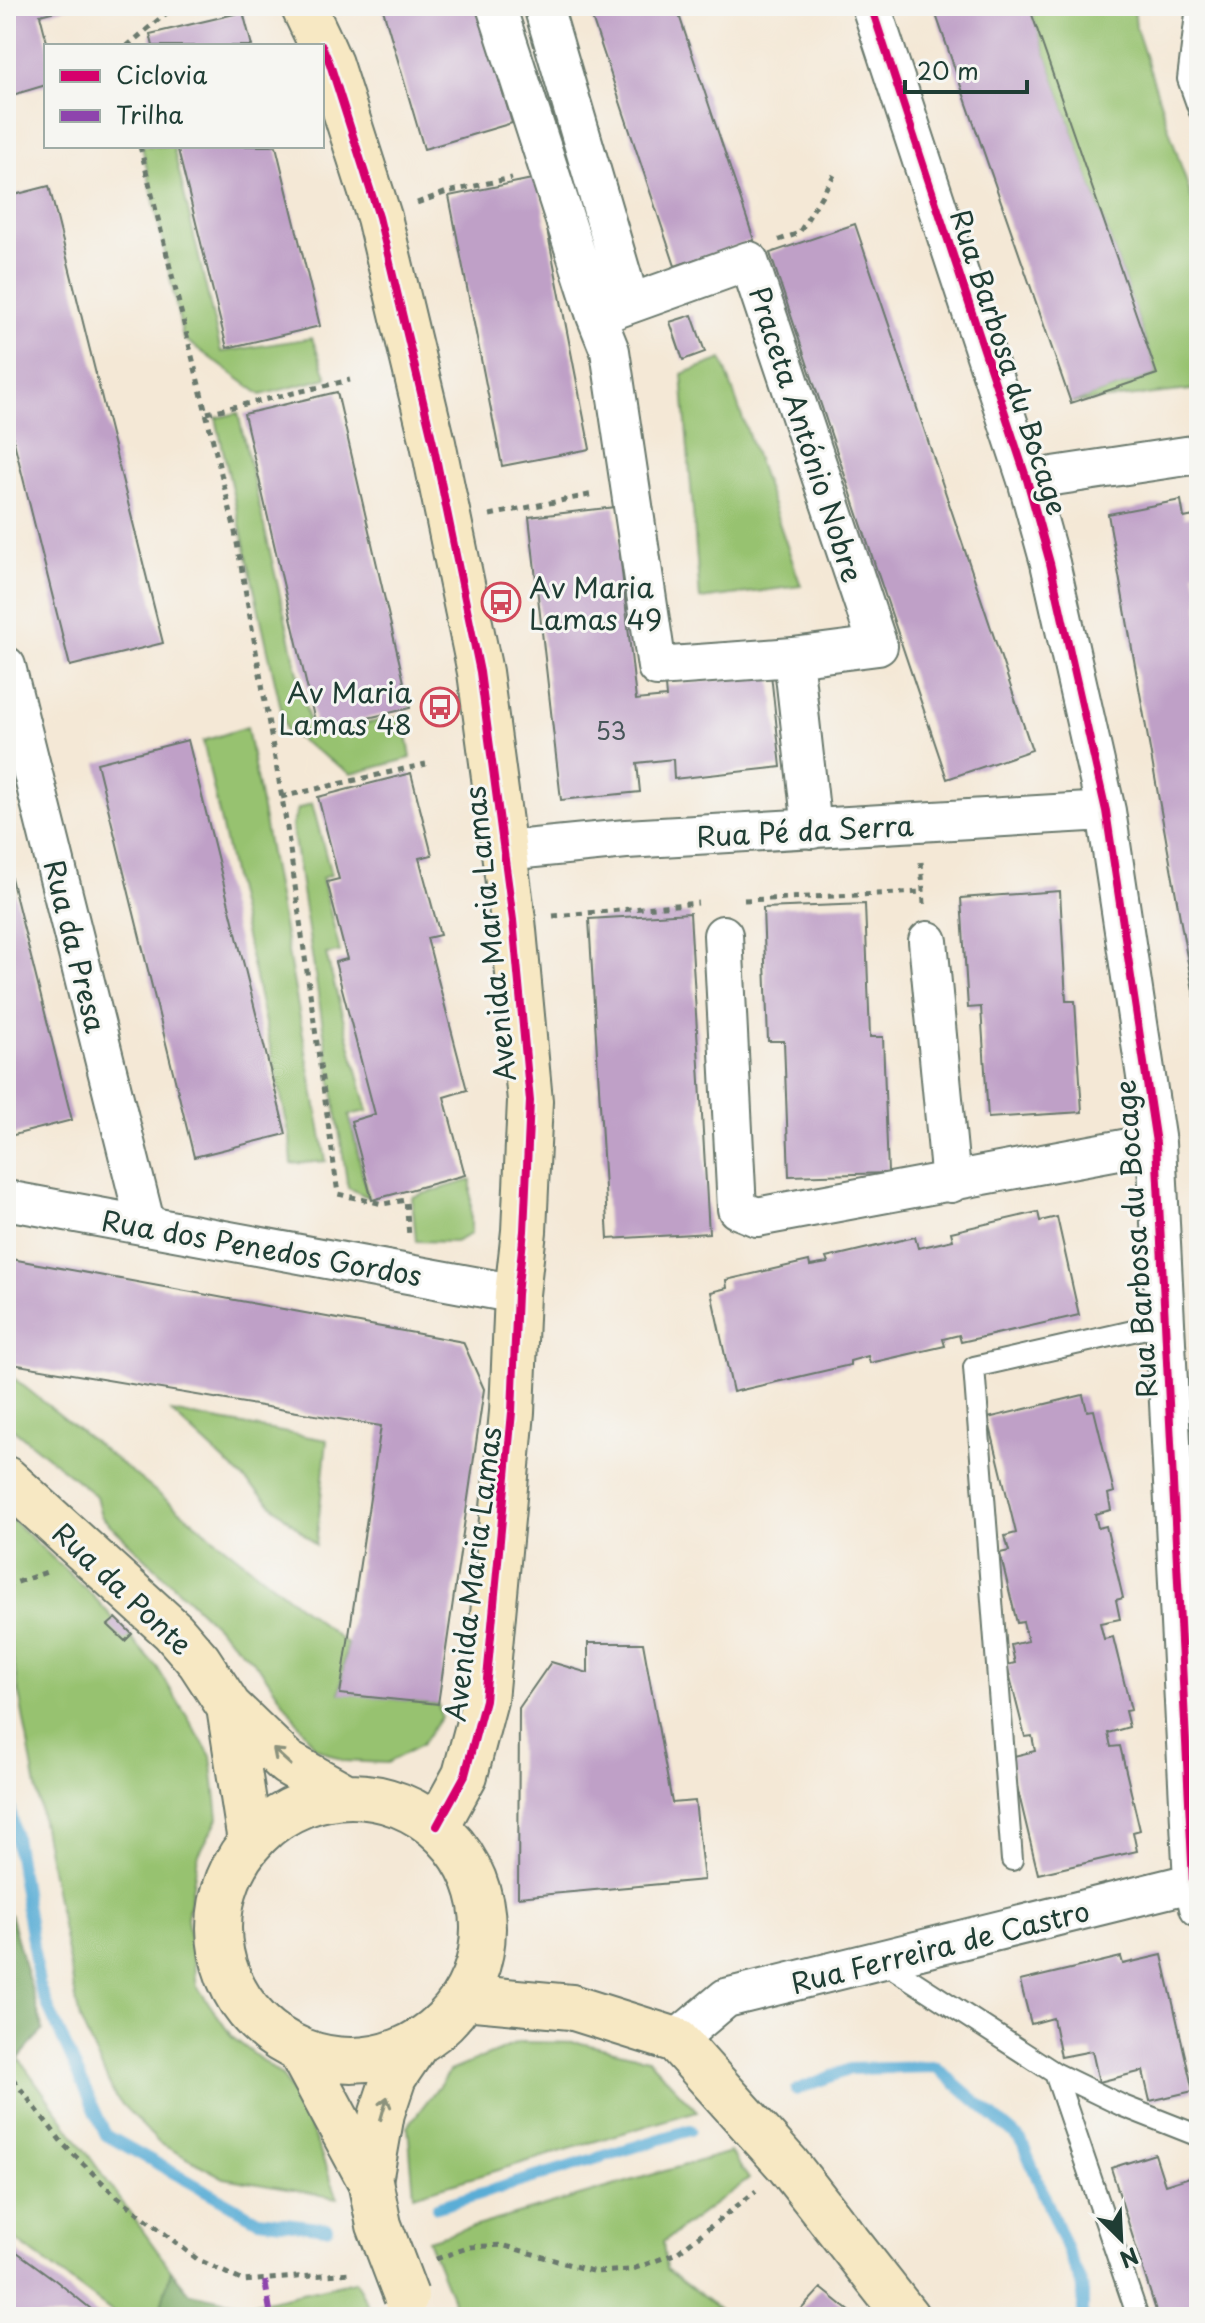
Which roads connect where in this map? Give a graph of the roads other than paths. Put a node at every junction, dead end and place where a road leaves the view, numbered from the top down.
1 (303, 6) edge
2 (496, 6) edge
3 (543, 6) edge
4 (871, 6) edge
5 (1197, 6) edge
6 (321, 44) edge
7 (324, 50) edge
8 (1199, 110) edge
9 (613, 309) junction
10 (1199, 454) edge
11 (1027, 480) junction
12 (793, 657) junction
13 (6, 666) edge
14 (1106, 811) junction
15 (812, 829) junction
16 (504, 851) junction
17 (723, 935) dead end
18 (928, 941) road end
19 (1156, 1143) junction
20 (951, 1183) junction
21 (6, 1200) edge
22 (146, 1226) junction
23 (517, 1294) junction
24 (1164, 1324) junction
25 (6, 1479) edge
26 (229, 1707) junction
27 (344, 1795) junction
28 (437, 1826) junction
29 (250, 1841) junction
30 (1012, 1860) dead end
31 (1197, 1890) edge
32 (882, 1961) junction
33 (464, 1997) junction
34 (676, 2040) junction
35 (417, 2043) junction
36 (300, 2051) junction
37 (1055, 2073) junction
38 (1199, 2136) edge
39 (370, 2181) junction
40 (415, 2291) edge
41 (907, 2317) edge
42 (1138, 2317) edge

1 - 6 street, Avenida Maria Lamas
2 - 9 street, Praceta António Nobre
3 - 9 street, Praceta António Nobre
4 - 11 street, Rua Barbosa du Bocage
5 - 8 lane
7 - 16 street, Avenida Maria Lamas
9 - 12 street, Praceta António Nobre
9 - 12 street, Praceta António Nobre
10 - 11 street
11 - 14 street, Rua Barbosa du Bocage
12 - 15 street
13 - 22 street, Rua da Presa
14 - 15 street, Rua Pé da Serra
14 - 19 street, Rua Barbosa du Bocage
15 - 16 street, Rua Pé da Serra
16 - 23 street, Avenida Maria Lamas
17 - 20 street
18 - 20 street
19 - 20 street
19 - 24 street, Rua Barbosa du Bocage
21 - 22 street, Rua dos Penedos Gordos
22 - 23 street, Rua dos Penedos Gordos
23 - 28 street, Avenida Maria Lamas
24 - 30 lane
24 - 31 street, Rua Barbosa du Bocage
25 - 26 street, Rua da Ponte
27 -> 26 street
26 - 29 street
27 - 28 street
27 - 29 street
28 - 33 street
29 - 36 street
31 - 32 street, Rua Ferreira de Castro
32 - 34 street, Rua Ferreira de Castro
32 - 37 lane
33 - 34 street
33 - 35 street
34 - 41 street
35 - 36 street
39 -> 35 street
36 - 39 street
37 - 38 lane
37 - 42 lane
39 - 40 street, bridge

